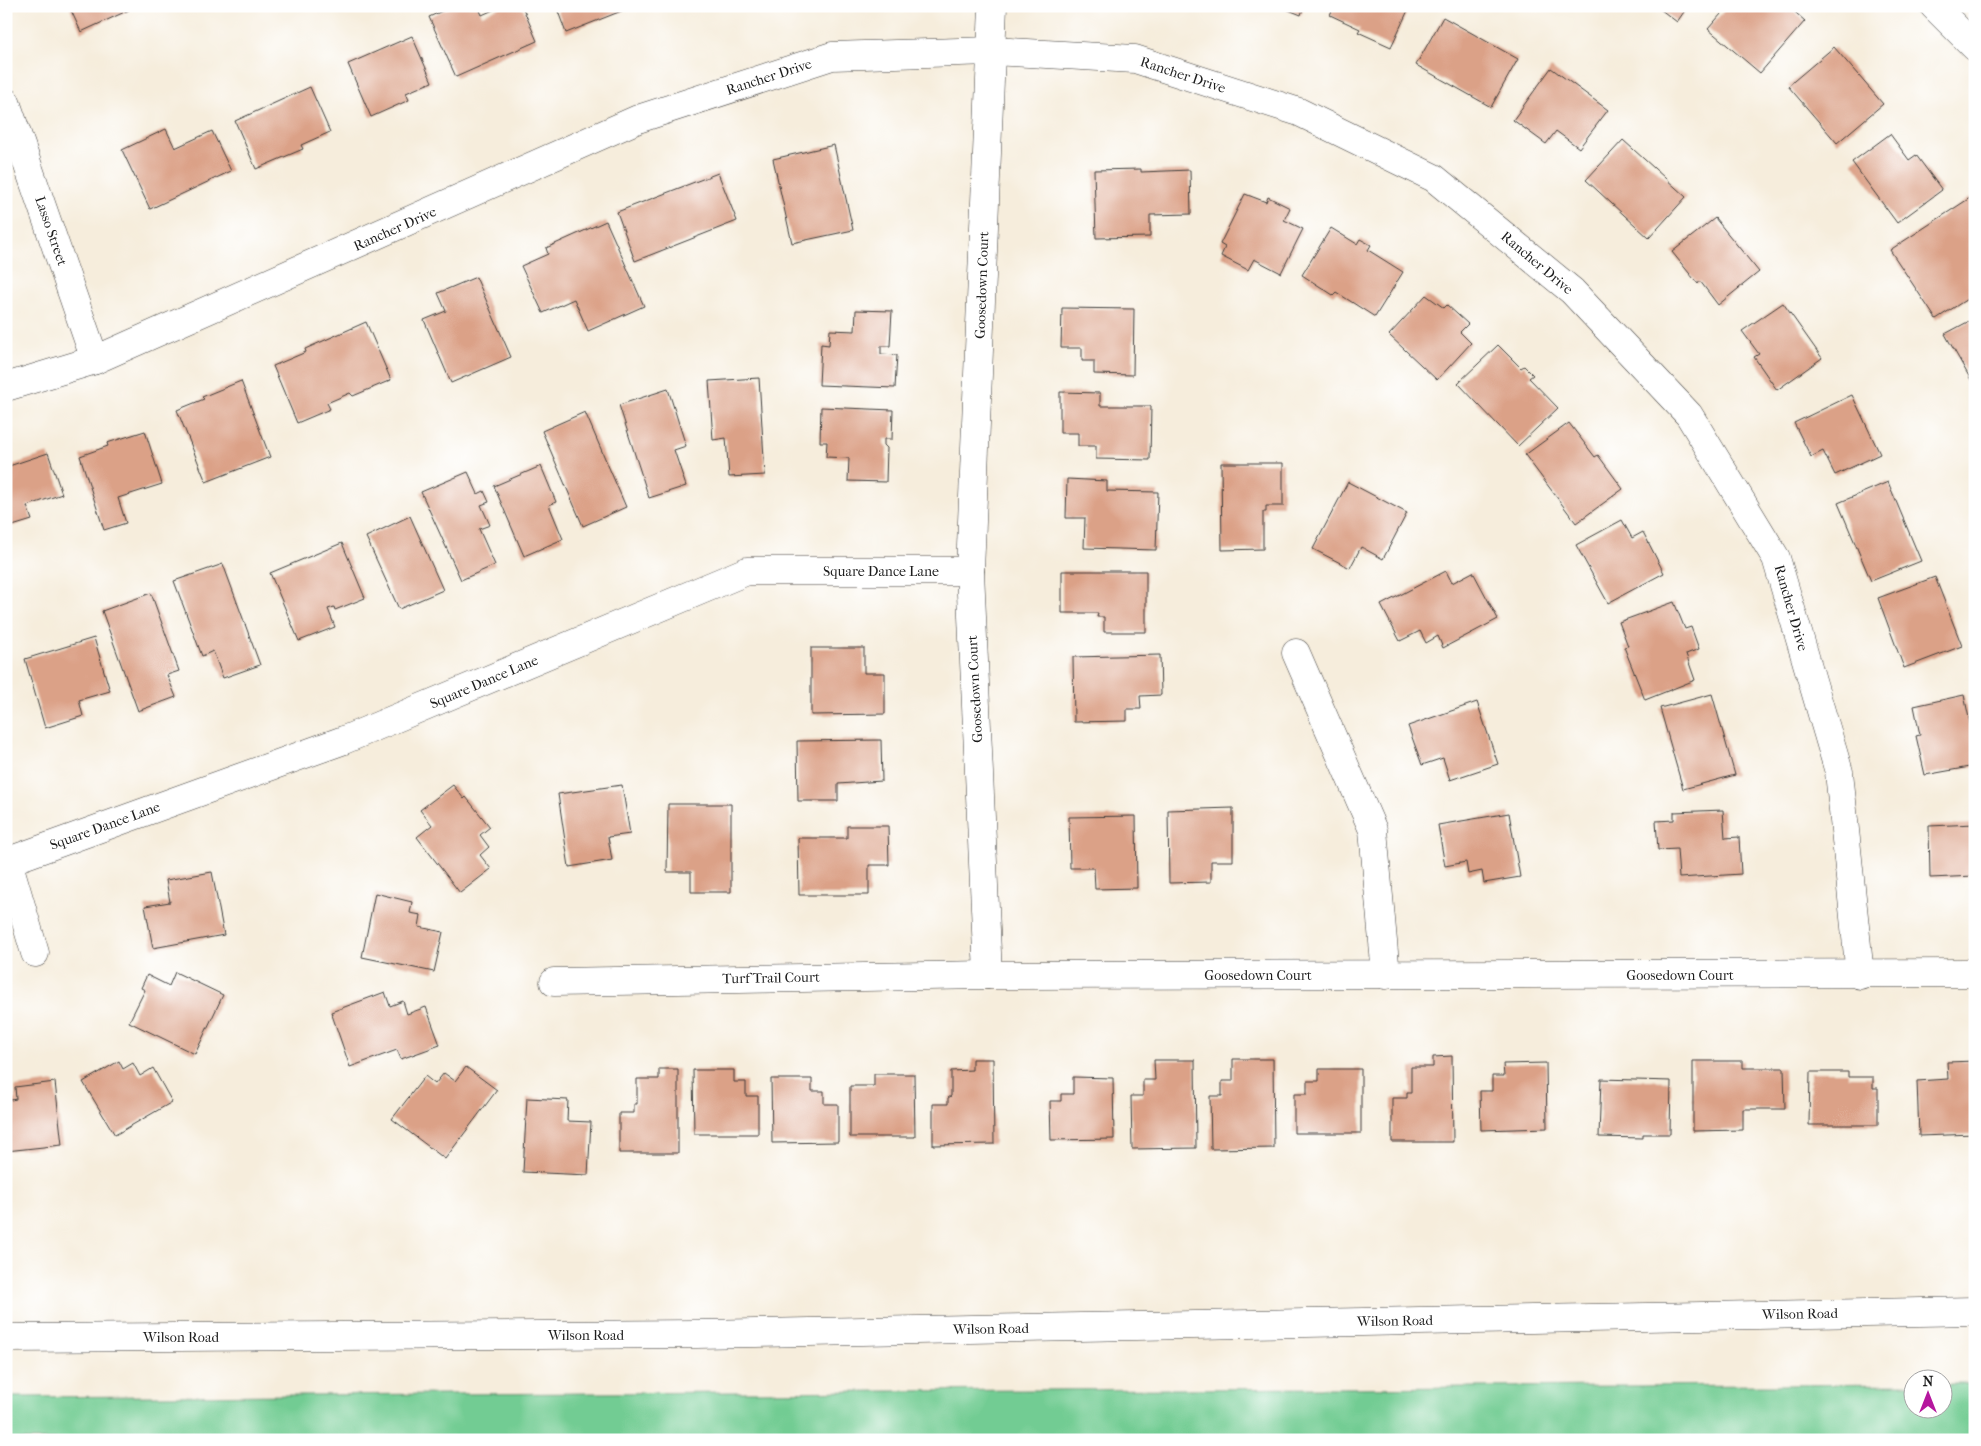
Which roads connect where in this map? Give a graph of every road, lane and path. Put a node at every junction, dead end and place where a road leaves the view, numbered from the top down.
1 (993, 6) edge
2 (1934, 6) edge
3 (1975, 48) edge
4 (991, 51) junction
5 (6, 102) edge
6 (95, 360) junction
7 (6, 387) edge
8 (970, 571) junction
9 (1296, 653) dead end
10 (7, 861) edge
11 (34, 953) dead end
12 (1975, 973) edge
13 (988, 975) junction
14 (1386, 975) junction
15 (1860, 975) junction
16 (554, 982) dead end
17 (1975, 1311) edge
18 (6, 1338) edge

1 - 4 street, Goosedown Court
2 - 3 street
4 - 6 street, Rancher Drive
4 - 8 street, Goosedown Court
4 - 15 street, Rancher Drive
5 - 6 street, Lasso Street
6 - 7 street, Rancher Drive
8 - 10 street, Square Dance Lane
8 - 13 street, Goosedown Court
9 - 14 street
10 - 11 street, Square Dance Lane
12 - 15 street, Goosedown Court
13 - 14 street, Goosedown Court
13 - 16 street, Turf Trail Court
14 - 15 street, Goosedown Court
17 - 18 street, Wilson Road

